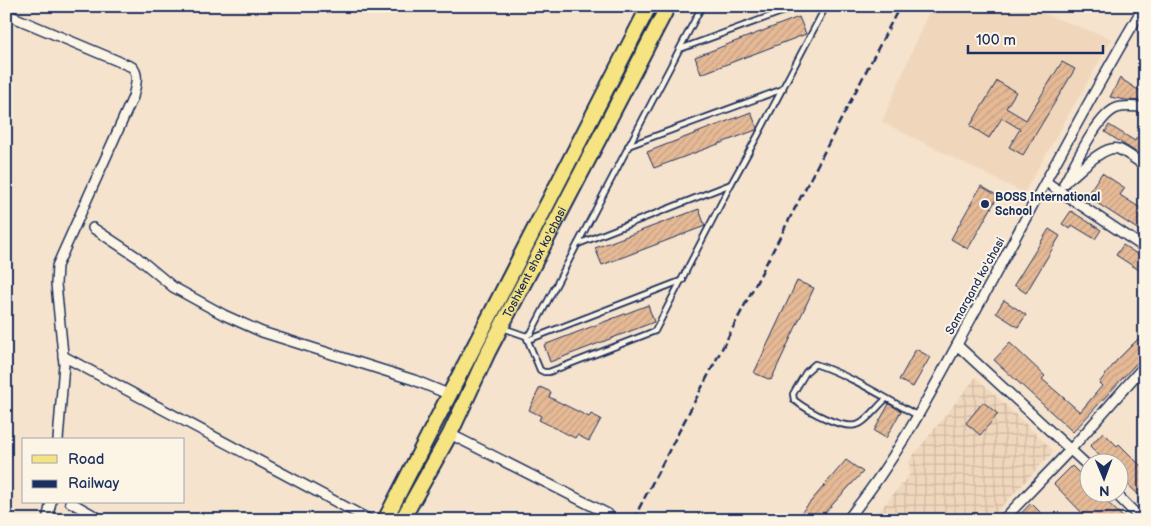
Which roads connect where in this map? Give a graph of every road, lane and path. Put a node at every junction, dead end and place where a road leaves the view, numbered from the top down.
1 (650, 6) edge
2 (668, 6) edge
3 (703, 6) edge
4 (798, 6) edge
5 (826, 6) edge
6 (1144, 6) edge
7 (6, 14) edge
8 (680, 49) junction
9 (783, 89) junction
10 (1145, 106) edge
11 (628, 146) junction
12 (1145, 166) edge
13 (1046, 182) junction
14 (731, 184) junction
15 (1062, 188) junction
16 (93, 228) dead end
17 (578, 244) junction
18 (1145, 248) edge
19 (683, 280) junction
20 (501, 327) junction
21 (527, 338) junction
22 (474, 344) junction
23 (957, 345) junction
24 (488, 352) junction
25 (63, 356) junction
26 (1145, 365) edge
27 (448, 394) junction
28 (886, 398) junction
29 (918, 416) junction
30 (450, 434) junction
31 (58, 438) edge
32 (1071, 449) junction
33 (1078, 456) edge
34 (51, 504) edge
35 (74, 504) edge
36 (1126, 504) edge
37 (608, 514) dead end
38 (47, 520) edge
39 (102, 520) edge
40 (370, 520) edge
41 (385, 520) edge
42 (402, 520) edge
43 (847, 520) edge
44 (1004, 520) edge
45 (1142, 520) edge

1 - 22 main road, Toshkent shox ko'chasi
2 - 20 main road, Toshkent shox ko'chasi
3 - 8 lane
4 - 8 lane
5 - 9 lane
6 - 13 street, Samarqand ko'chasi
7 - 25 street
8 - 11 lane
9 - 11 lane
9 - 14 lane
10 - 15 street
11 - 17 lane
12 - 15 street
13 - 15 street
13 - 23 street, Samarqand ko'chasi
14 - 17 lane
14 - 19 lane
15 - 18 street
16 - 27 street
17 - 21 lane
19 - 21 lane
19 - 21 lane
20 - 21 lane
20 - 24 main road, Toshkent shox ko'chasi
22 - 24 main road
22 - 27 main road, Toshkent shox ko'chasi
23 - 29 street, Samarqand ko'chasi
23 - 32 street
24 - 30 main road, Toshkent shox ko'chasi
25 - 31 street
25 - 40 street
26 - 32 street
27 - 41 main road, Toshkent shox ko'chasi
28 - 28 lane
28 - 29 lane
29 - 43 street, Samarqand ko'chasi
30 - 37 street
30 - 42 main road, Toshkent shox ko'chasi
32 - 33 street
32 - 44 street
34 - 38 street
35 - 39 street
36 - 45 street

